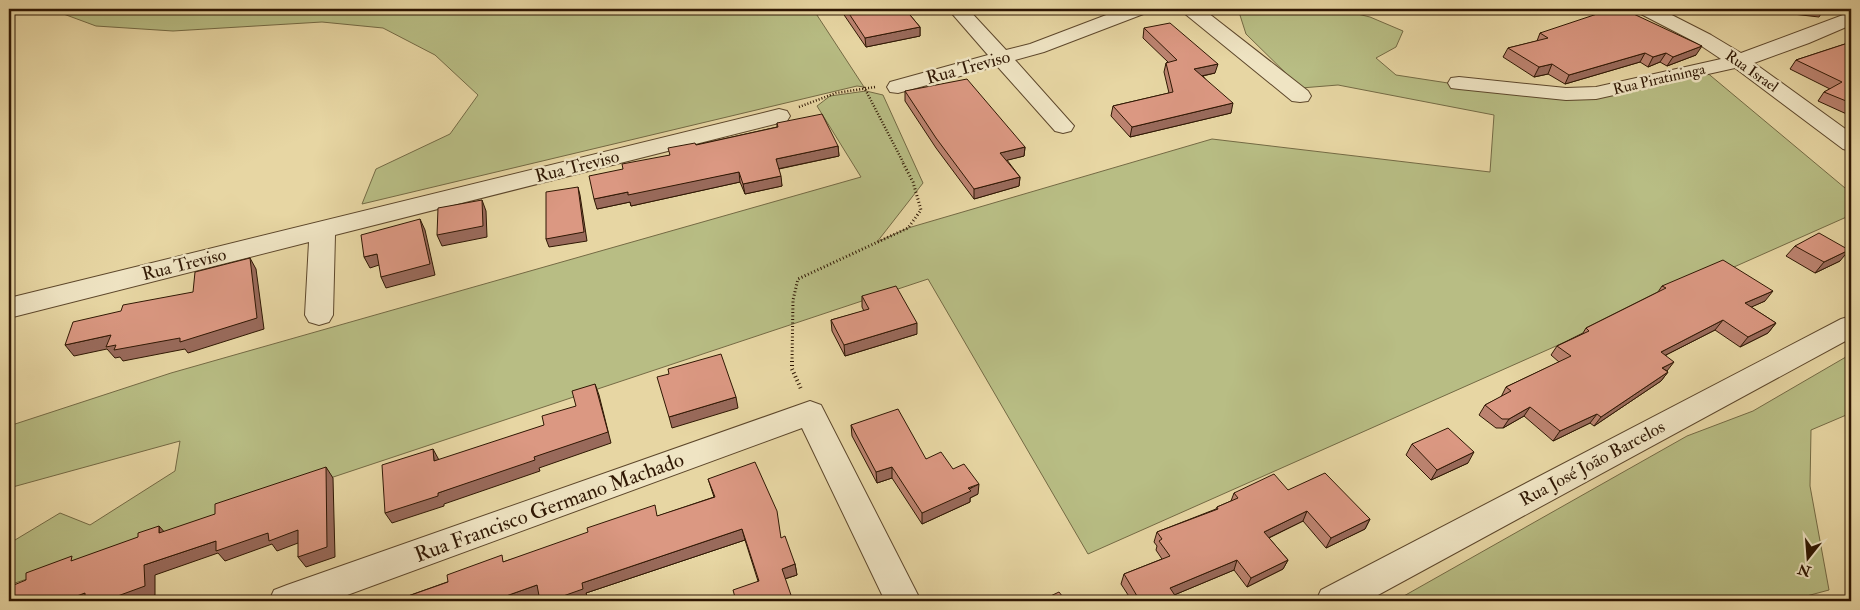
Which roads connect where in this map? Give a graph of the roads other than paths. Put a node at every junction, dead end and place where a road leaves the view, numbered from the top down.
1 (958, 9) edge
2 (1139, 9) edge
3 (1191, 9) edge
4 (1646, 9) edge
5 (1680, 9) edge
6 (1851, 18) edge
7 (1704, 39) junction
8 (1003, 58) junction
9 (1739, 61) junction
10 (1459, 83) dead end
11 (898, 87) road end
12 (1300, 96) dead end
13 (779, 116) road end
14 (1063, 126) dead end
15 (1851, 144) edge
16 (322, 230) junction
17 (9, 308) edge
18 (319, 315) dead end
19 (1851, 326) edge
20 (287, 601) edge
21 (903, 601) edge
22 (1334, 601) edge

1 - 8 street
2 - 8 street, Rua Treviso
3 - 12 street
4 - 7 street, Rua Israel
5 - 7 street
6 - 9 street, Rua Piratininga
7 - 9 street, Rua Israel
8 - 11 street, Rua Treviso
8 - 14 street
9 - 10 street, Rua Piratininga
9 - 15 street, Rua Israel
13 - 16 street, Rua Treviso
16 - 17 street, Rua Treviso
16 - 18 street
19 - 22 street, Rua José João Barcelos
20 - 21 street, Rua Francisco Germano Machado

